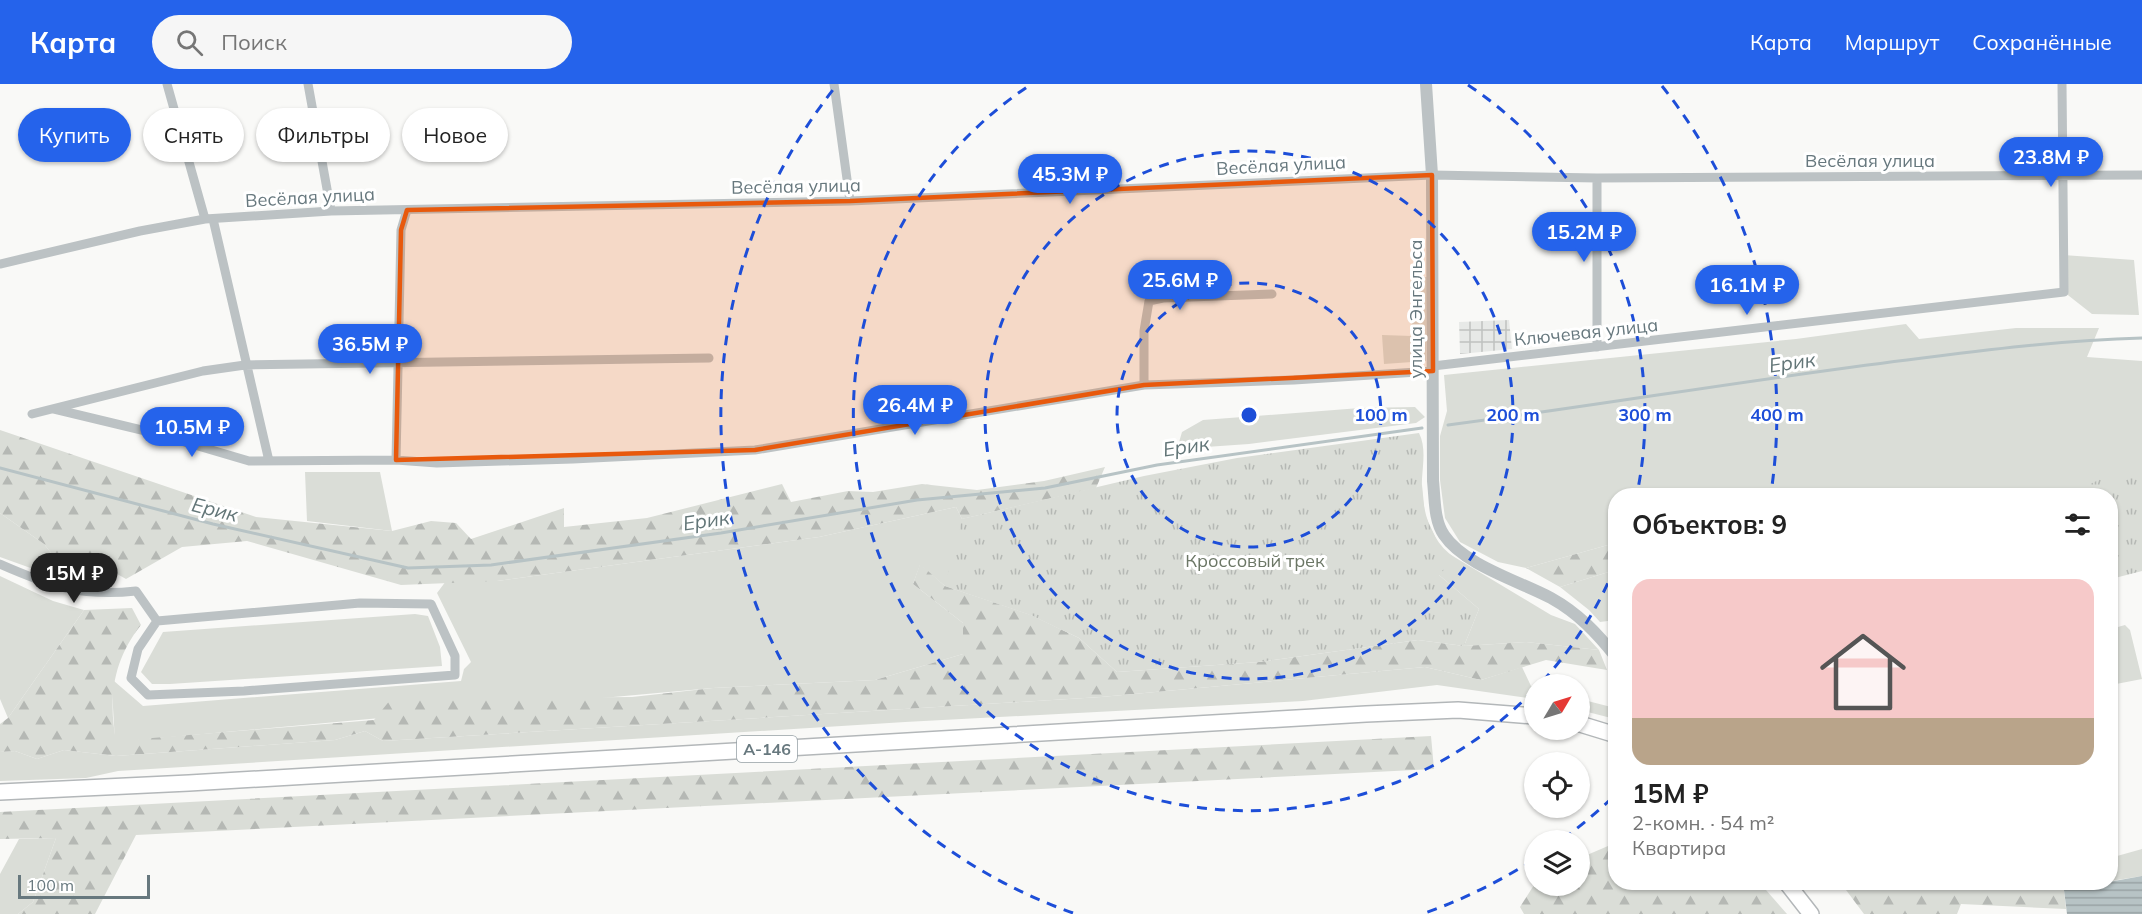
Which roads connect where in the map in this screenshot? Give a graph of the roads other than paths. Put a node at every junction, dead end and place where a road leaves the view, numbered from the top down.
1 (167, 84) edge
2 (308, 84) edge
3 (834, 84) edge
4 (1426, 84) edge
5 (2062, 84) edge
6 (1432, 175) junction
7 (2142, 175) edge
8 (2065, 176) junction
9 (1598, 178) junction
10 (850, 201) junction
11 (407, 210) junction
12 (331, 212) junction
13 (209, 219) junction
14 (0, 264) edge
15 (1272, 294) dead end
16 (1597, 348) junction
17 (709, 358) dead end
18 (399, 363) junction
19 (245, 365) junction
20 (1433, 368) junction
21 (1144, 385) junction
22 (52, 409) junction
23 (32, 414) dead end
24 (396, 460) junction
25 (268, 461) junction
26 (0, 564) edge
27 (158, 621) junction
28 (1608, 648) edge
29 (1524, 715) edge
30 (1590, 727) edge
31 (1608, 733) edge
32 (0, 792) edge
33 (1792, 890) edge
34 (1811, 914) edge

1 - 13 street
2 - 12 street
3 - 10 street
4 - 6 street, улица Энгельса
5 - 8 street
6 - 9 street, Весёлая улица
6 - 10 street, Весёлая улица
6 - 20 street, улица Энгельса
7 - 8 street, Весёлая улица
8 - 9 street, Весёлая улица
8 - 16 street, Ключевая улица
9 - 16 street
10 - 11 street, Весёлая улица
11 - 12 street, Весёлая улица
11 - 18 street
12 - 13 street, Весёлая улица
13 - 14 street, Весёлая улица
13 - 19 street
15 - 21 street
16 - 20 street, Ключевая улица
17 - 18 street
18 - 19 street
18 - 24 street
19 - 22 street
19 - 25 street
20 - 21 street, Ключевая улица
20 - 28 street, улица Энгельса
21 - 24 street, Ключевая улица
22 - 23 street
22 - 25 street, Ключевая улица
24 - 25 street, Ключевая улица
26 - 27 street
27 - 27 street
29 - 32 highway, А-146
30 - 31 highway
33 - 34 highway

